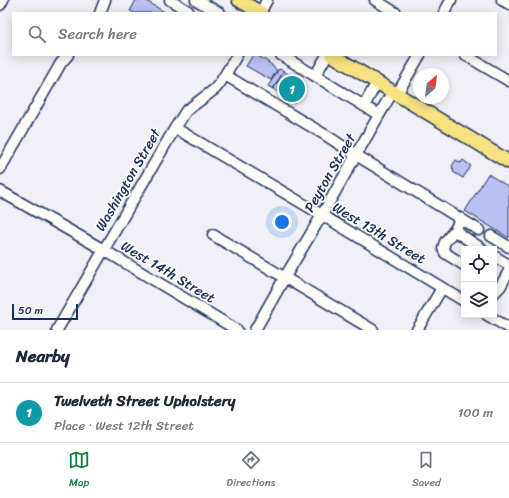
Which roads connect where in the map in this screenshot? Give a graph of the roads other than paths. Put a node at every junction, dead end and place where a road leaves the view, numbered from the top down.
1 (3, 0) edge
2 (105, 0) edge
3 (170, 0) edge
4 (195, 0) edge
5 (239, 0) edge
6 (268, 0) edge
7 (375, 0) edge
8 (451, 0) edge
9 (502, 0) edge
10 (509, 4) edge
11 (0, 5) edge
12 (100, 12) edge
13 (187, 12) edge
14 (218, 12) edge
15 (258, 12) edge
16 (261, 12) edge
17 (394, 12) edge
18 (445, 12) edge
19 (67, 56) edge
20 (236, 56) edge
21 (283, 56) edge
22 (326, 56) edge
23 (334, 56) edge
24 (419, 56) edge
25 (467, 56) edge
26 (225, 75) junction
27 (315, 76) junction
28 (509, 81) edge
29 (377, 82) junction
30 (395, 93) junction
31 (364, 106) junction
32 (379, 115) junction
33 (175, 128) junction
34 (356, 155) junction
35 (509, 162) edge
36 (0, 168) edge
37 (0, 191) edge
38 (322, 215) junction
39 (460, 218) junction
40 (456, 228) junction
41 (480, 230) dead end
42 (213, 235) dead end
43 (491, 236) dead end
44 (478, 246) edge
45 (509, 247) edge
46 (104, 250) junction
47 (497, 258) edge
48 (461, 263) edge
49 (509, 265) edge
50 (509, 271) edge
51 (284, 277) junction
52 (497, 287) edge
53 (442, 288) junction
54 (497, 288) edge
55 (509, 292) edge
56 (461, 299) edge
57 (492, 318) edge
58 (509, 328) edge
59 (57, 330) edge
60 (237, 330) edge
61 (255, 330) edge
62 (373, 330) edge
63 (417, 330) edge

1 - 11 street
2 - 12 street
3 - 13 street
4 - 13 street
4 - 14 street
5 - 15 main road
6 - 16 street
7 - 17 street
8 - 18 street
9 - 10 street
19 - 36 street
20 - 26 street, Washington Street
21 - 27 street
22 - 27 street
23 - 29 main road
24 - 30 street, Peyton Street
25 - 28 street
26 - 33 street, Washington Street
26 - 34 street
27 - 31 street
29 - 30 main road
29 - 31 street
30 - 32 street, Peyton Street
30 - 35 main road
31 - 32 street
32 - 34 street, Peyton Street
33 - 38 street, West 13th Street
33 - 46 street, Washington Street
34 - 38 street, Peyton Street
34 - 39 street
37 - 46 street, West 14th Street
38 - 51 street, Peyton Street
38 - 53 street, West 13th Street
39 - 40 street
39 - 41 street
40 - 44 street
40 - 48 street
42 - 51 street
43 - 45 street
46 - 59 street, Washington Street
46 - 60 street, West 14th Street
47 - 49 street
50 - 52 street
51 - 61 street, Peyton Street
51 - 62 street
53 - 56 street, West 13th Street
53 - 63 street
54 - 55 street
57 - 58 street

